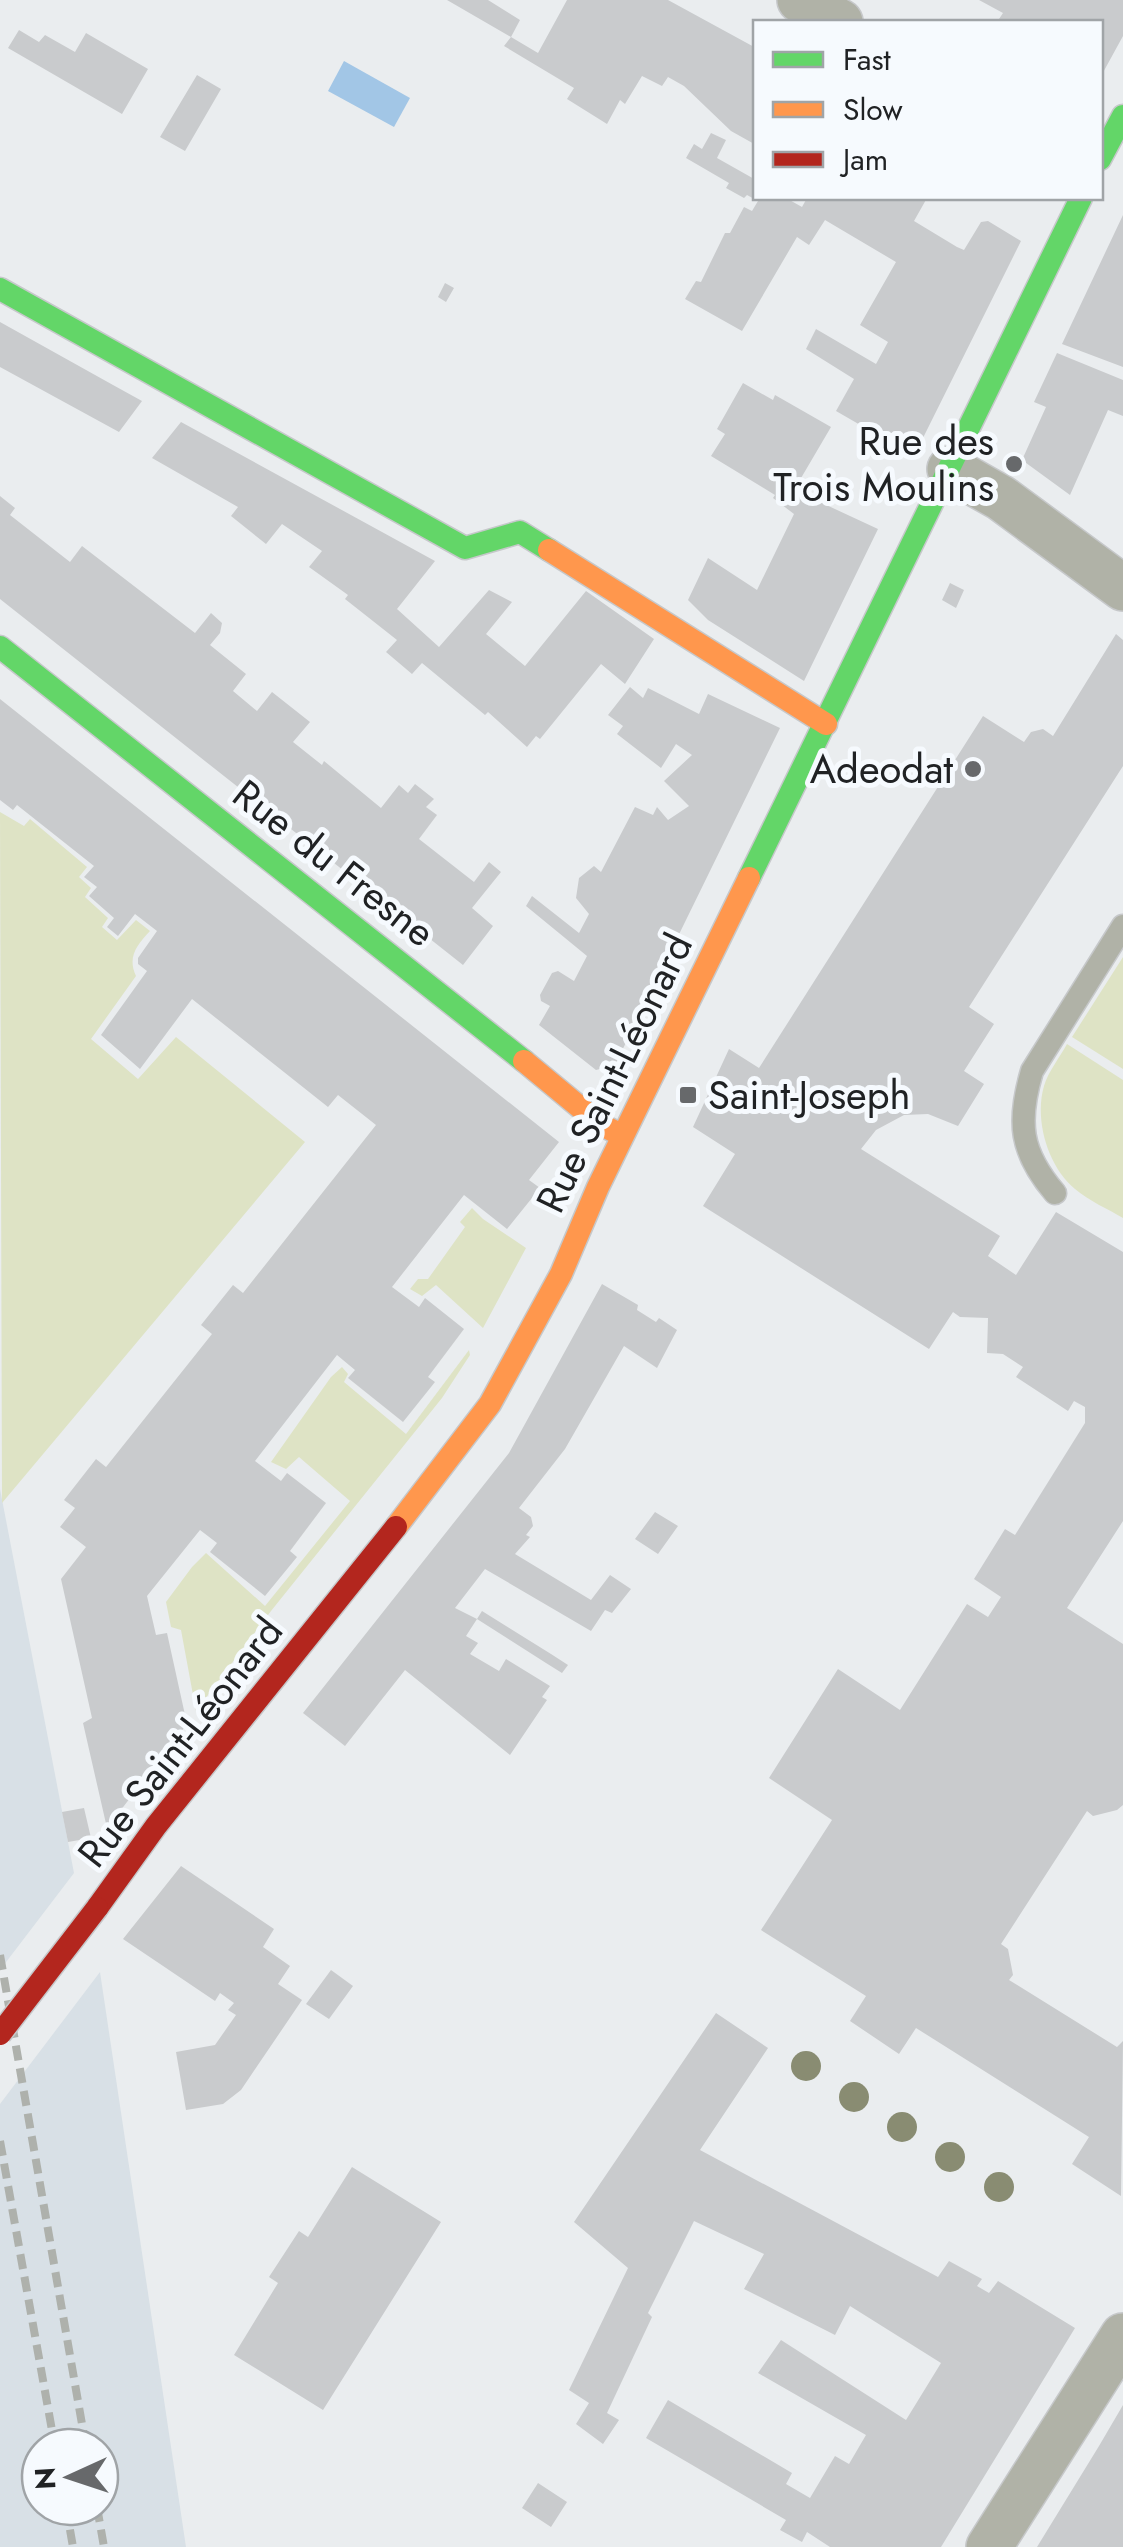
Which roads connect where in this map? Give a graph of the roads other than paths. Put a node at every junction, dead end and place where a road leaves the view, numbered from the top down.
1 (800, 0) edge
2 (836, 20) edge
3 (1123, 116) edge
4 (1103, 153) edge
5 (1080, 200) edge
6 (0, 289) edge
7 (950, 469) junction
8 (1123, 588) edge
9 (0, 647) edge
10 (826, 724) junction
11 (1123, 926) edge
12 (623, 1136) junction
13 (1054, 1193) dead end
14 (0, 2034) edge
15 (1123, 2336) edge
16 (989, 2547) edge

1 - 2 street
3 - 4 street
5 - 7 street, Rue Saint-Léonard
6 - 10 street
7 - 8 street
7 - 10 street, Rue Saint-Léonard
9 - 12 street, Rue du Fresne
10 - 12 street, Rue Saint-Léonard
11 - 13 lane
12 - 14 street, Rue Saint-Léonard, bridge
15 - 16 street

